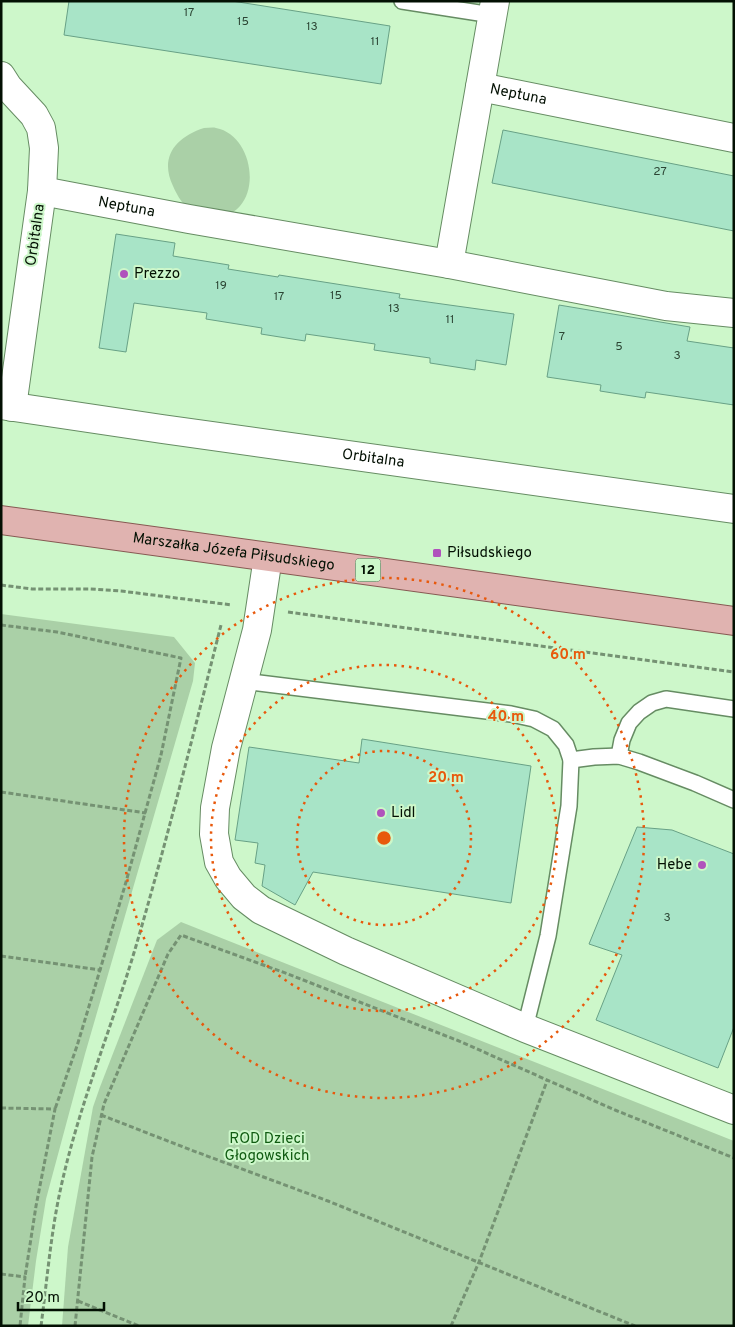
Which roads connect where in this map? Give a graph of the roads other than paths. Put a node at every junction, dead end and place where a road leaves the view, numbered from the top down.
1 (402, 1) edge
2 (494, 8) edge
3 (1, 76) edge
4 (480, 87) junction
5 (734, 138) edge
6 (42, 191) junction
7 (449, 264) junction
8 (734, 313) edge
9 (7, 406) edge
10 (734, 508) edge
11 (1, 520) edge
12 (268, 557) junction
13 (734, 620) edge
14 (243, 681) junction
15 (734, 709) edge
16 (619, 756) junction
17 (571, 760) junction
18 (734, 800) edge
19 (526, 1028) junction
20 (734, 1110) edge

1 - 2 lane
2 - 4 street
3 - 6 street, Orbitalna
4 - 5 street, Neptuna
4 - 7 street, Neptuna
6 - 7 street, Neptuna
6 - 9 street, Orbitalna
7 - 8 street, Neptuna
9 - 10 street, Orbitalna
11 - 12 main road, Marszałka Józefa Piłsudskiego / 12
12 - 13 main road, Marszałka Józefa Piłsudskiego / 12
12 - 14 street
14 - 17 lane
14 - 19 street
15 - 16 lane
16 - 17 lane
16 - 18 lane
17 - 19 lane
19 - 20 street

